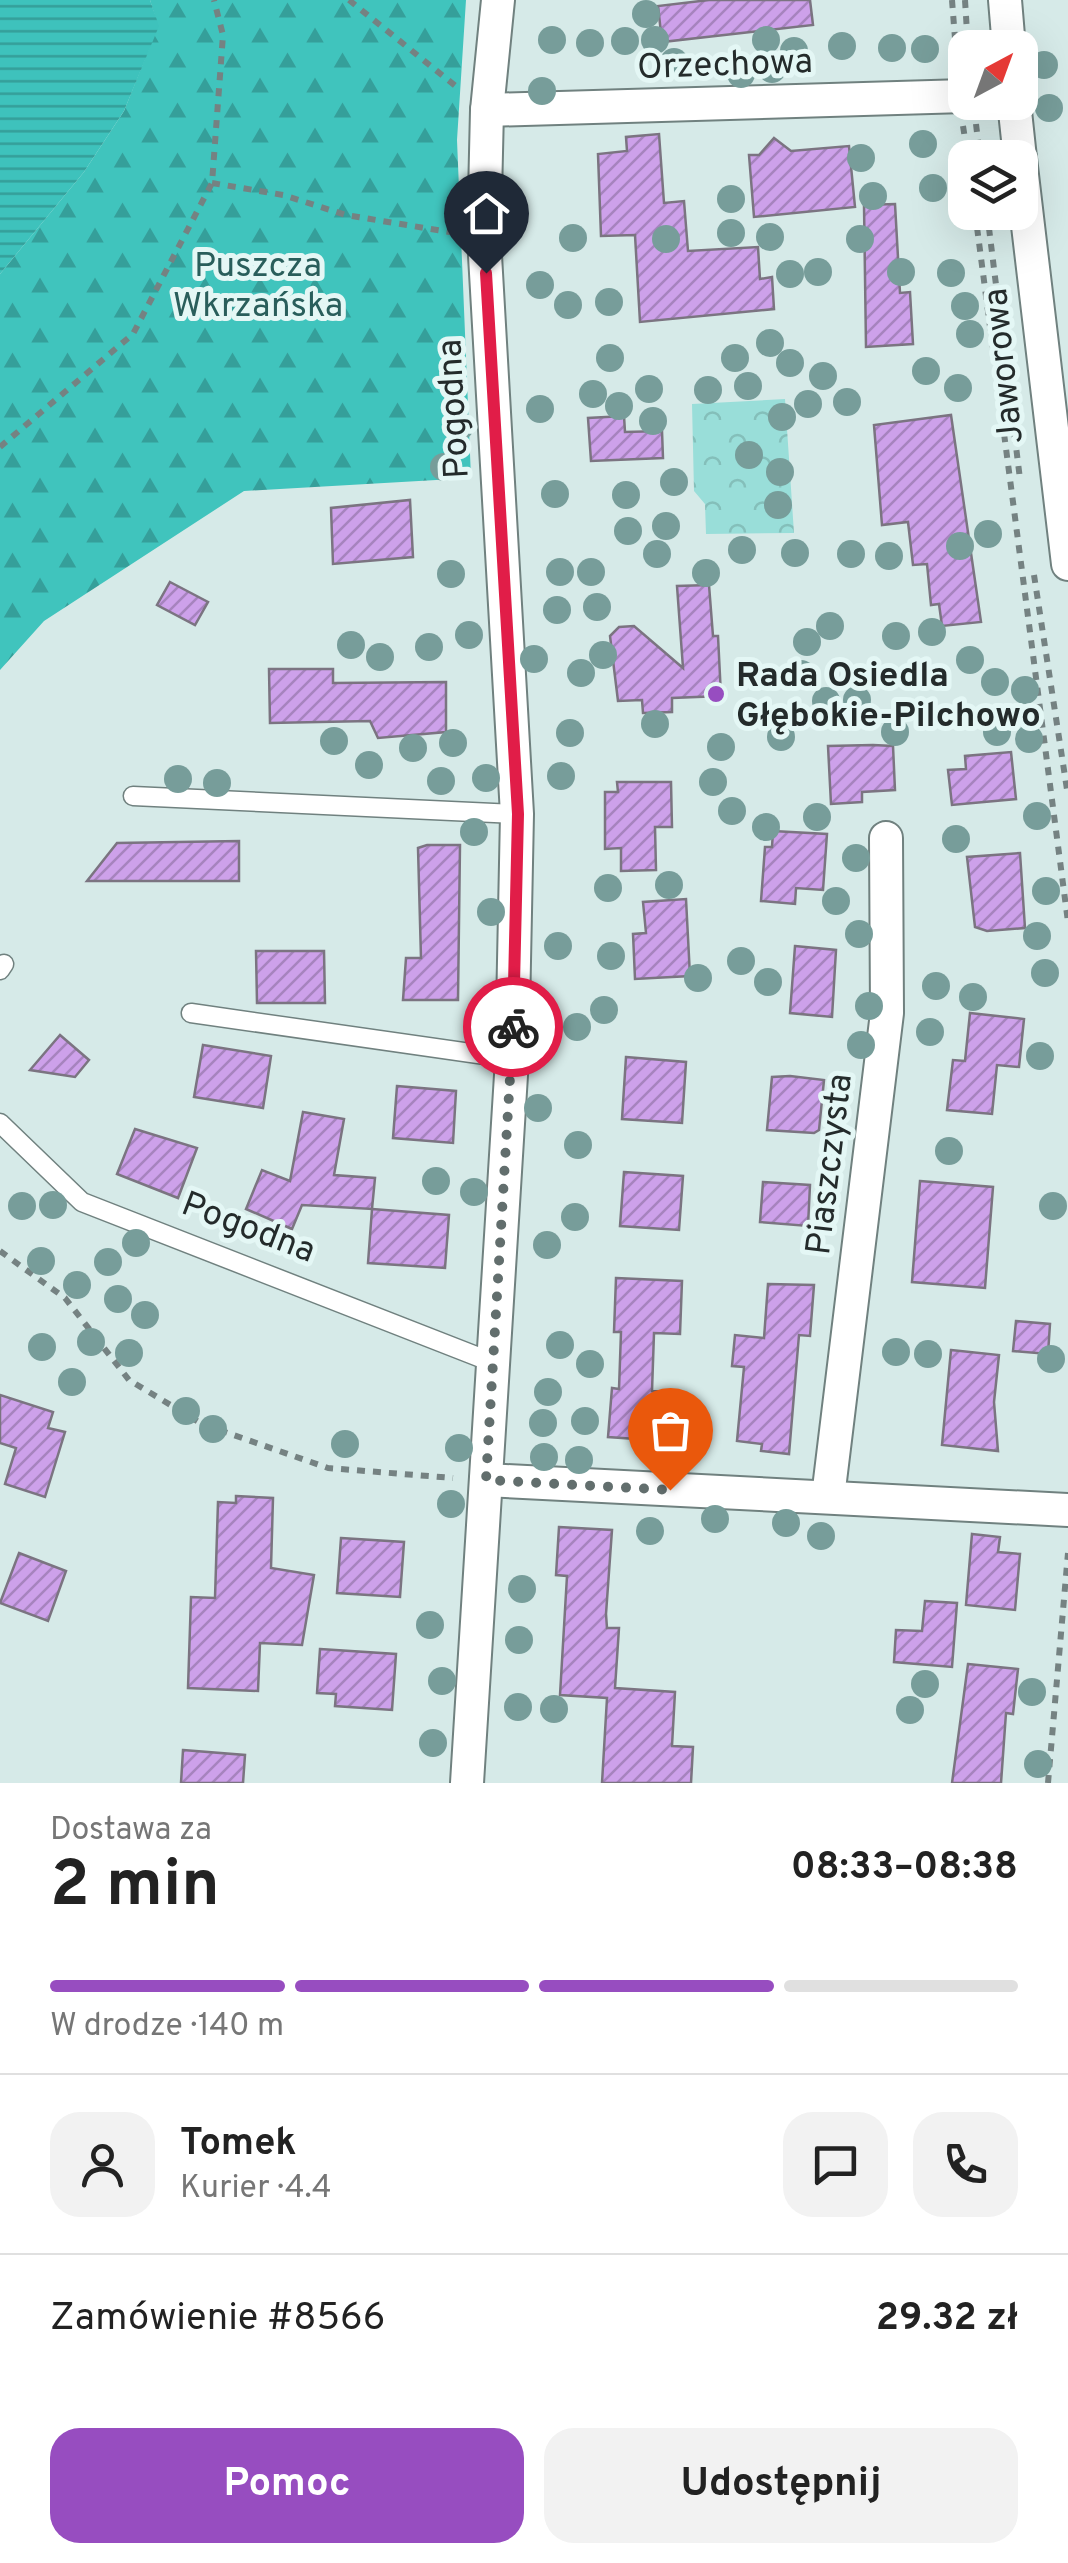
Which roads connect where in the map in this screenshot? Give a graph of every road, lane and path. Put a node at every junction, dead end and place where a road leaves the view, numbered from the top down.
1 (214, 0) edge
2 (349, 0) edge
3 (498, 0) edge
4 (965, 0) edge
5 (1004, 0) edge
6 (967, 30) edge
7 (1007, 30) edge
8 (948, 96) edge
9 (487, 110) junction
10 (212, 183) junction
11 (977, 230) edge
12 (1029, 230) edge
13 (484, 238) junction
14 (0, 447) edge
15 (1068, 564) edge
16 (133, 796) dead end
17 (518, 814) junction
18 (886, 838) dead end
19 (1068, 922) edge
20 (191, 1012) dead end
21 (512, 1058) junction
22 (0, 1122) edge
23 (0, 1251) edge
24 (494, 1363) junction
25 (486, 1480) junction
26 (828, 1497) junction
27 (1068, 1510) edge
28 (1068, 1553) edge
29 (467, 1783) edge
30 (1048, 1783) edge

1 - 10 path
2 - 9 path
3 - 9 street, Pogodna
4 - 6 path
5 - 7 street
8 - 9 street, Orzechowa
9 - 13 street, Pogodna
10 - 13 path
10 - 14 path
11 - 19 path
12 - 15 street, Jaworowa
13 - 17 street, Pogodna
16 - 17 lane
17 - 21 street, Pogodna
18 - 26 street, Piaszczysta
20 - 21 lane
21 - 24 street, Pogodna
22 - 24 lane, Pogodna
23 - 25 path
24 - 25 street, Pogodna
25 - 26 street
25 - 29 street, Pogodna
26 - 27 street
28 - 30 path

